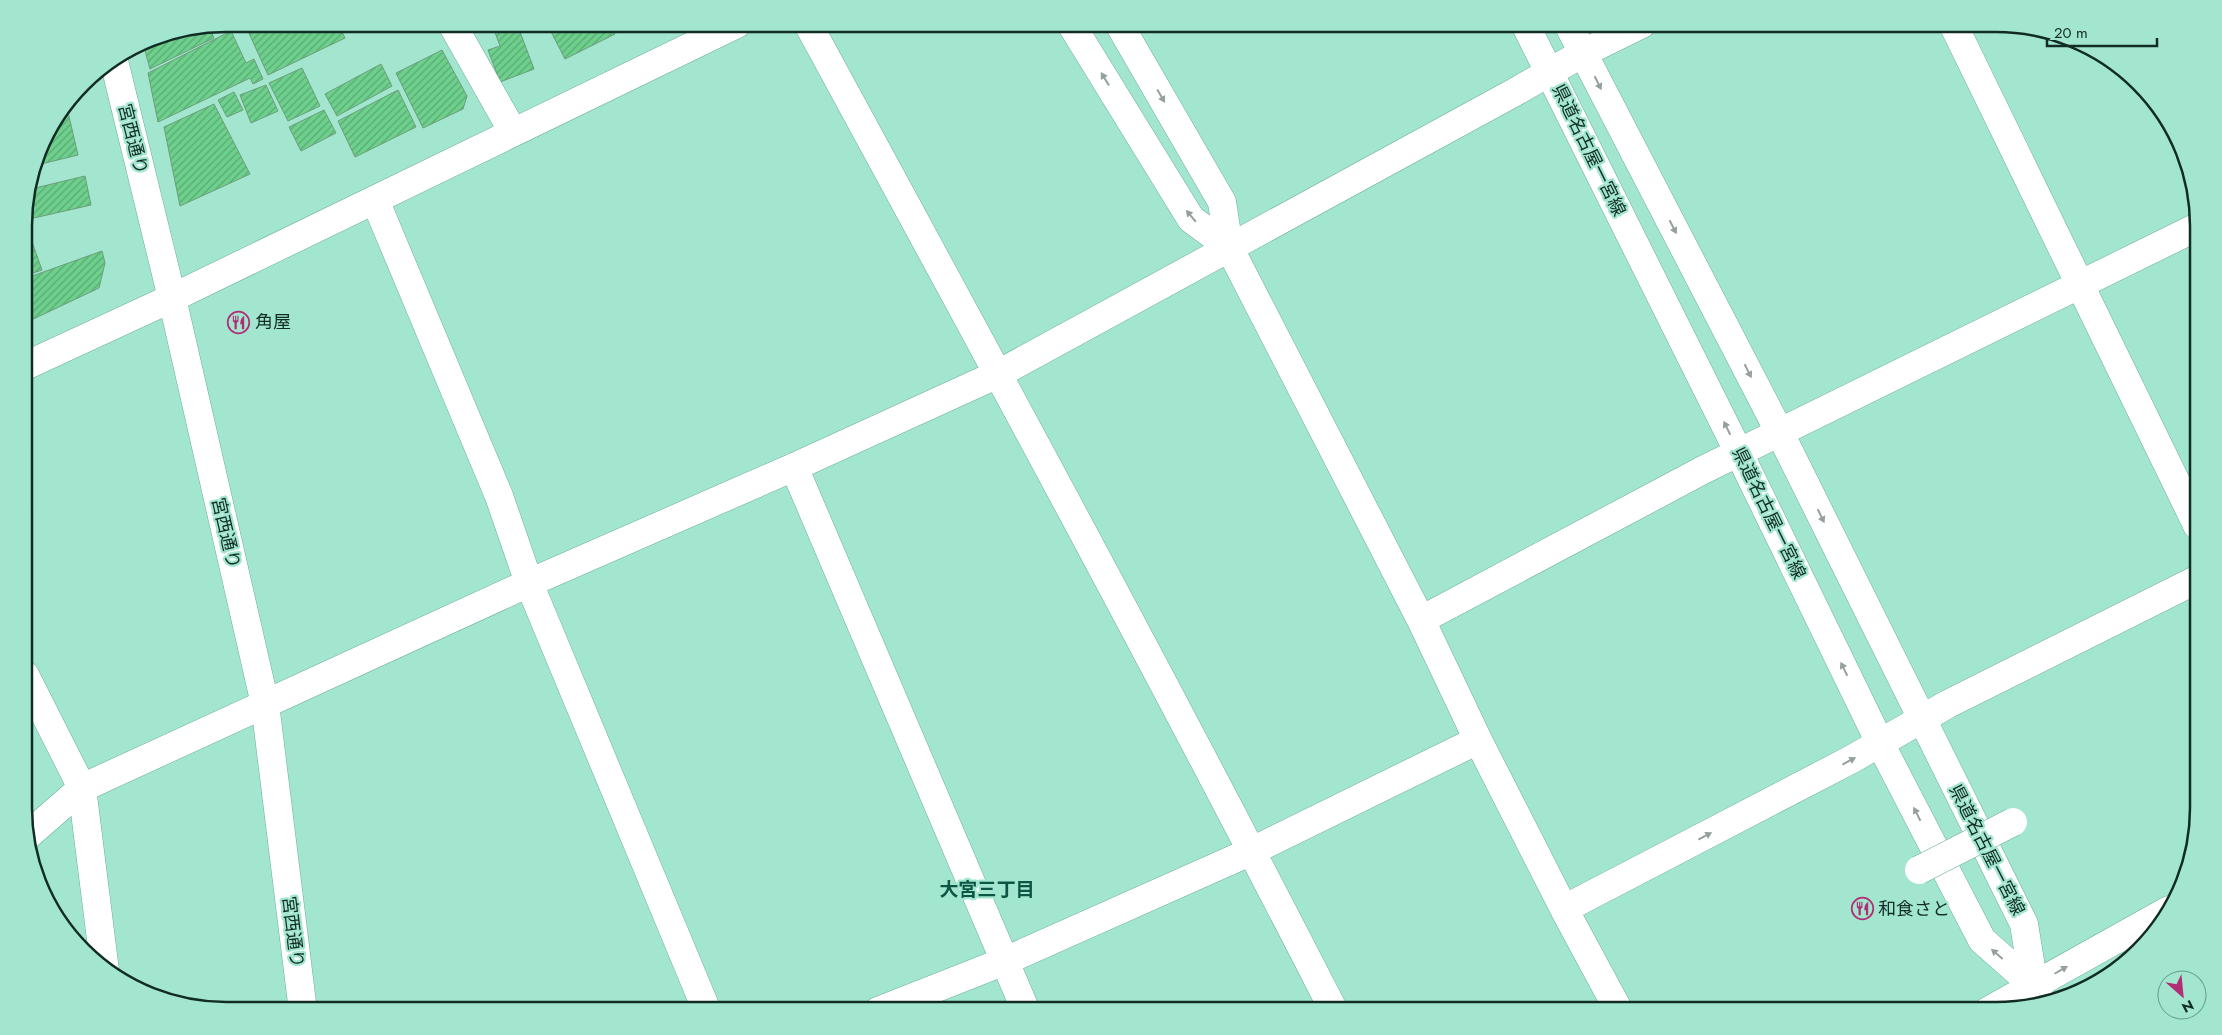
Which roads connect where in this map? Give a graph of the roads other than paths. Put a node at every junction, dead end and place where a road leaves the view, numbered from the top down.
1 (456, 32) edge
2 (720, 32) edge
3 (812, 32) edge
4 (1076, 32) edge
5 (1124, 32) edge
6 (1529, 32) edge
7 (1572, 32) edge
8 (1626, 32) edge
9 (1956, 32) edge
10 (1583, 53) junction
11 (116, 67) edge
12 (1550, 73) junction
13 (512, 132) junction
14 (375, 200) junction
15 (2190, 231) edge
16 (1229, 247) junction
17 (2080, 285) junction
18 (172, 298) junction
19 (32, 362) edge
20 (998, 374) junction
21 (1780, 434) junction
22 (1740, 453) junction
23 (794, 467) junction
24 (2190, 509) edge
25 (2190, 583) edge
26 (530, 584) junction
27 (1421, 620) junction
28 (32, 689) edge
29 (264, 704) junction
30 (1921, 720) junction
31 (1478, 740) junction
32 (1880, 743) junction
33 (82, 788) junction
34 (2013, 822) dead end
35 (34, 830) edge
36 (1252, 852) junction
37 (1919, 870) dead end
38 (1564, 909) junction
39 (2154, 920) edge
40 (103, 958) edge
41 (1005, 961) junction
42 (2039, 995) edge
43 (2020, 1001) edge
44 (302, 1002) edge
45 (703, 1002) edge
46 (901, 1002) edge
47 (1022, 1002) edge
48 (1329, 1002) edge
49 (1614, 1002) edge

1 - 13 street
2 - 13 street
3 - 20 street
16 -> 4 street
5 -> 16 street
6 - 12 street, 県道名古屋一宮線
7 - 10 street, 県道名古屋一宮線
8 - 10 street
9 - 17 street
10 - 12 street
10 -> 21 street, 県道名古屋一宮線
11 - 18 street, 宮西通り
12 - 16 street
22 -> 12 street, 県道名古屋一宮線
13 - 14 street
14 - 18 street
14 - 26 street
15 - 17 street
16 - 20 street
16 - 27 street
17 - 21 street
17 - 24 street
18 - 19 street
18 - 29 street, 宮西通り
20 - 23 street
20 - 36 street
21 - 22 street
21 -> 30 street, 県道名古屋一宮線
22 - 27 street
32 -> 22 street, 県道名古屋一宮線
23 - 26 street
23 - 41 street
25 - 30 street
26 - 29 street
26 - 45 street
27 - 31 street
28 - 33 street
29 - 33 street
29 - 44 street, 宮西通り
30 - 32 street
30 - 42 street, 県道名古屋一宮線
31 - 36 street
31 - 38 street
38 -> 32 street
42 -> 32 street, 県道名古屋一宮線
33 - 35 street
33 - 40 street
34 - 37 street, bridge
36 - 41 street
36 - 48 street
38 - 49 street
42 -> 39 street
41 - 46 street
41 - 47 street
42 - 43 street

